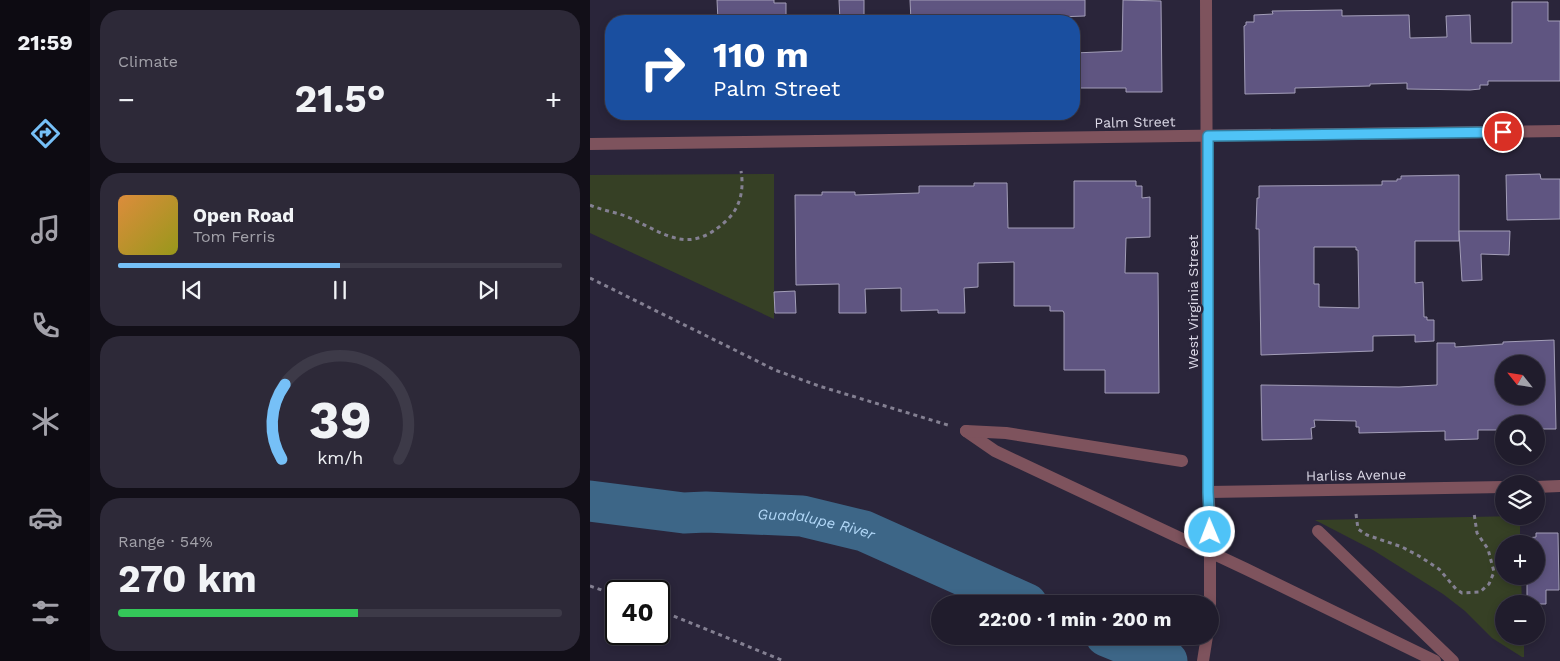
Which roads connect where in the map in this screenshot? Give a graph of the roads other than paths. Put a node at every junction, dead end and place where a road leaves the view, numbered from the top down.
1 (1206, 0) edge
2 (1560, 131) edge
3 (1208, 136) junction
4 (590, 144) edge
5 (1182, 461) dead end
6 (1560, 486) edge
7 (1495, 487) edge
8 (1545, 487) edge
9 (1208, 492) junction
10 (1318, 531) dead end
11 (1210, 595) edge
12 (1435, 661) edge
13 (1453, 661) edge

1 - 3 street, West Virginia Street
2 - 3 street, Palm Street
3 - 4 street, Palm Street
3 - 9 street, West Virginia Street
5 - 12 street
6 - 8 street
7 - 9 street, Harliss Avenue
9 - 11 street, West Virginia Street, bridge
10 - 13 street

